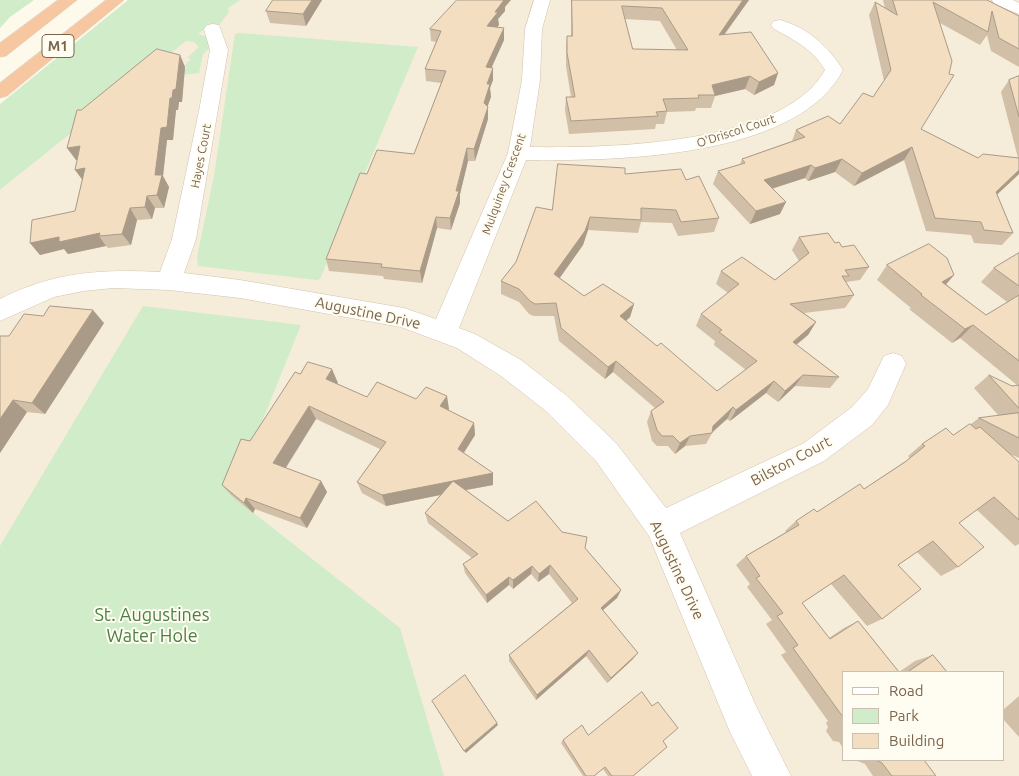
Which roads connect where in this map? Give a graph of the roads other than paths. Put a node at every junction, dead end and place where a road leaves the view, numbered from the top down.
1 (69, 0) edge
2 (116, 0) edge
3 (542, 0) edge
4 (1000, 0) edge
5 (1019, 9) edge
6 (780, 25) dead end
7 (214, 28) dead end
8 (0, 52) edge
9 (0, 92) edge
10 (518, 153) junction
11 (169, 281) junction
12 (0, 312) edge
13 (444, 332) junction
14 (893, 364) dead end
15 (660, 526) junction
16 (772, 776) edge

1 - 8 highway, M1
2 - 9 highway, M1
3 - 10 street, Mulquiney Crescent
4 - 5 street
6 - 10 street, O'Driscol Court
7 - 11 street, Hayes Court
10 - 13 street, Mulquiney Crescent
11 - 12 street, Augustine Drive
11 - 13 street, Augustine Drive
13 - 15 street, Augustine Drive
14 - 15 street, Bilston Court
15 - 16 street, Augustine Drive

